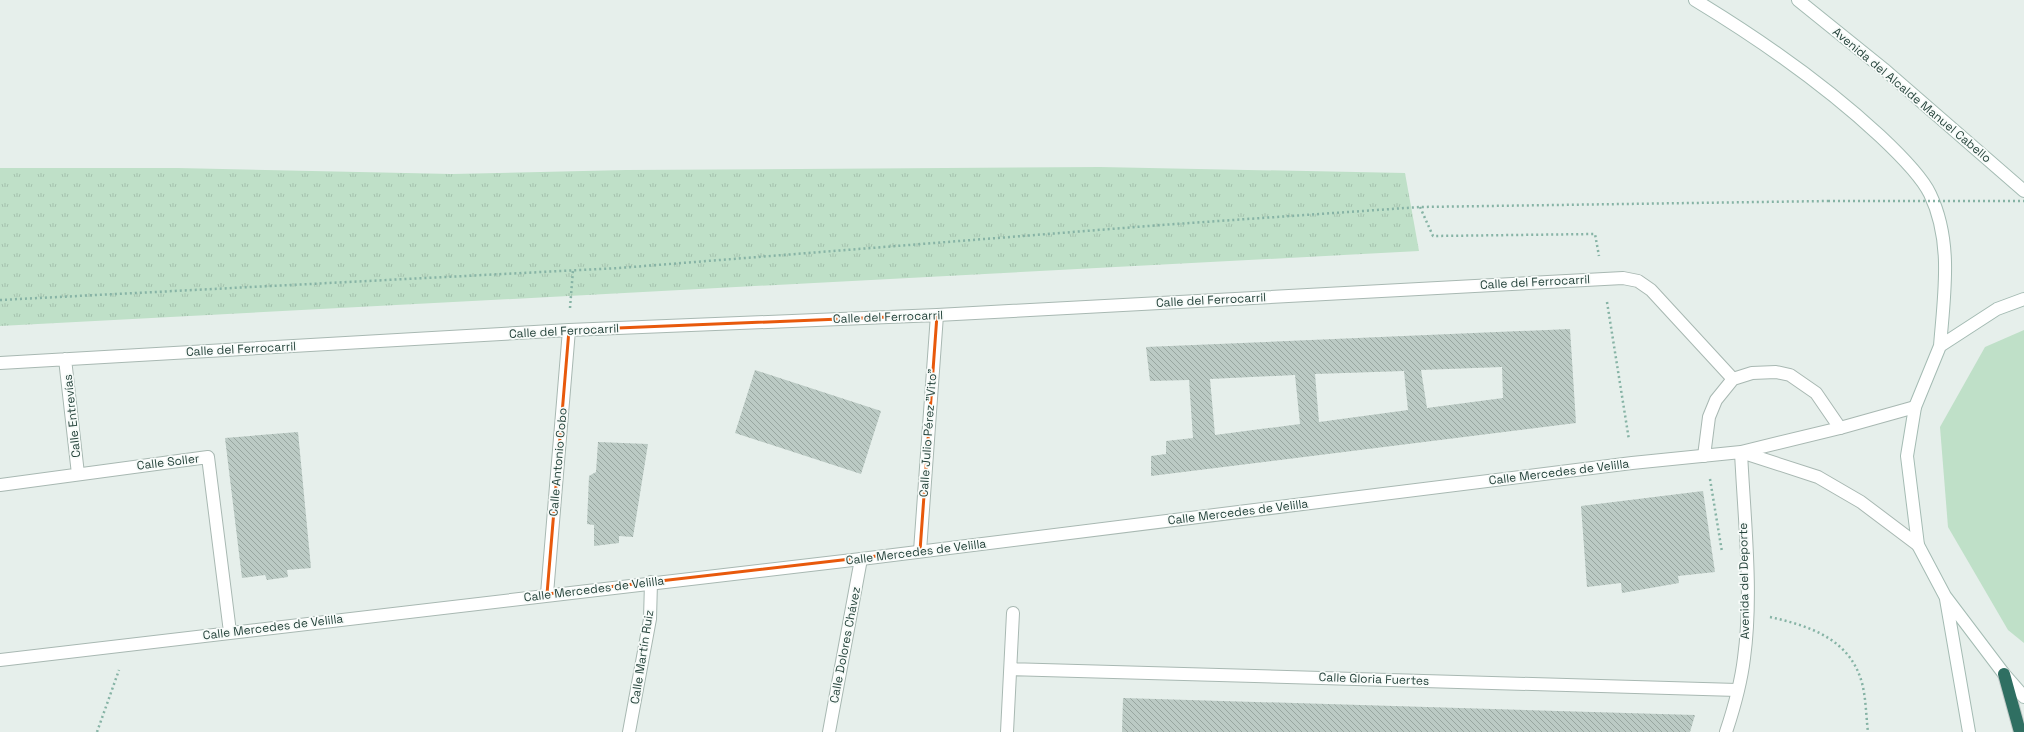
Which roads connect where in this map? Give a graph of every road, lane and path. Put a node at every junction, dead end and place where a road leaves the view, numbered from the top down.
1 (1695, 0) edge
2 (1798, 0) edge
3 (2024, 191) edge
4 (2024, 201) edge
5 (1420, 207) junction
6 (573, 270) junction
7 (1603, 278) junction
8 (2024, 299) edge
9 (0, 300) edge
10 (937, 315) junction
11 (569, 330) junction
12 (1940, 346) junction
13 (65, 359) junction
14 (0, 363) edge
15 (1733, 379) junction
16 (1915, 406) junction
17 (1840, 428) junction
18 (1741, 452) junction
19 (1704, 456) junction
20 (1632, 463) junction
21 (78, 474) junction
22 (1704, 479) dead end
23 (0, 484) edge
24 (1918, 545) junction
25 (920, 551) junction
26 (1722, 555) dead end
27 (861, 559) junction
28 (651, 582) junction
29 (547, 594) junction
30 (1945, 596) junction
31 (1747, 612) junction
32 (1013, 613) dead end
33 (230, 632) junction
34 (128, 645) junction
35 (0, 660) edge
36 (1011, 668) junction
37 (2004, 674) junction
38 (1737, 690) junction
39 (2024, 696) edge
40 (97, 732) edge
41 (629, 732) edge
42 (829, 732) edge
43 (1007, 732) edge
44 (1726, 732) edge
45 (1868, 732) edge
46 (1968, 732) edge
47 (2020, 732) edge

1 - 12 street
2 - 3 street, Avenida del Alcalde Manuel Cabello
4 - 5 path, bridge
5 - 6 path
5 - 7 path
6 - 9 path
6 - 11 path
7 - 10 street, Calle del Ferrocarril
7 - 15 street, Calle del Ferrocarril
7 - 20 path
8 - 12 street
10 - 11 street, Calle del Ferrocarril
10 - 25 street, Calle Julio Pérez "Vito"
11 - 13 street, Calle del Ferrocarril
11 - 29 street, Calle Antonio Cobo
12 - 16 street
13 - 14 street, Calle del Ferrocarril
13 - 21 street, Calle Entrevías
15 - 17 street
15 - 19 street
16 - 17 street
16 - 24 street
17 - 18 street
18 - 19 street, Calle Mercedes de Velilla
18 - 24 street
18 - 31 street, Avenida del Deporte
19 - 20 street, Calle Mercedes de Velilla
20 - 25 street, Calle Mercedes de Velilla
21 - 23 street, Calle Soller
21 - 33 street, Calle Soller
22 - 26 path
24 - 30 street
25 - 27 street, Calle Mercedes de Velilla
27 - 28 street, Calle Mercedes de Velilla
27 - 42 street, Calle Dolores Chávez
28 - 29 street, Calle Mercedes de Velilla
28 - 41 street, Calle Martín Ruiz
29 - 33 street, Calle Mercedes de Velilla
30 - 37 street
30 - 46 street
31 - 38 street, Avenida del Deporte
31 - 45 path
32 - 36 street
33 - 34 street, Calle Mercedes de Velilla
34 - 35 street, Calle Mercedes de Velilla
34 - 40 path
36 - 38 street, Calle Gloria Fuertes
36 - 43 street
37 - 39 street
37 - 47 highway
38 - 44 street, Avenida del Deporte

